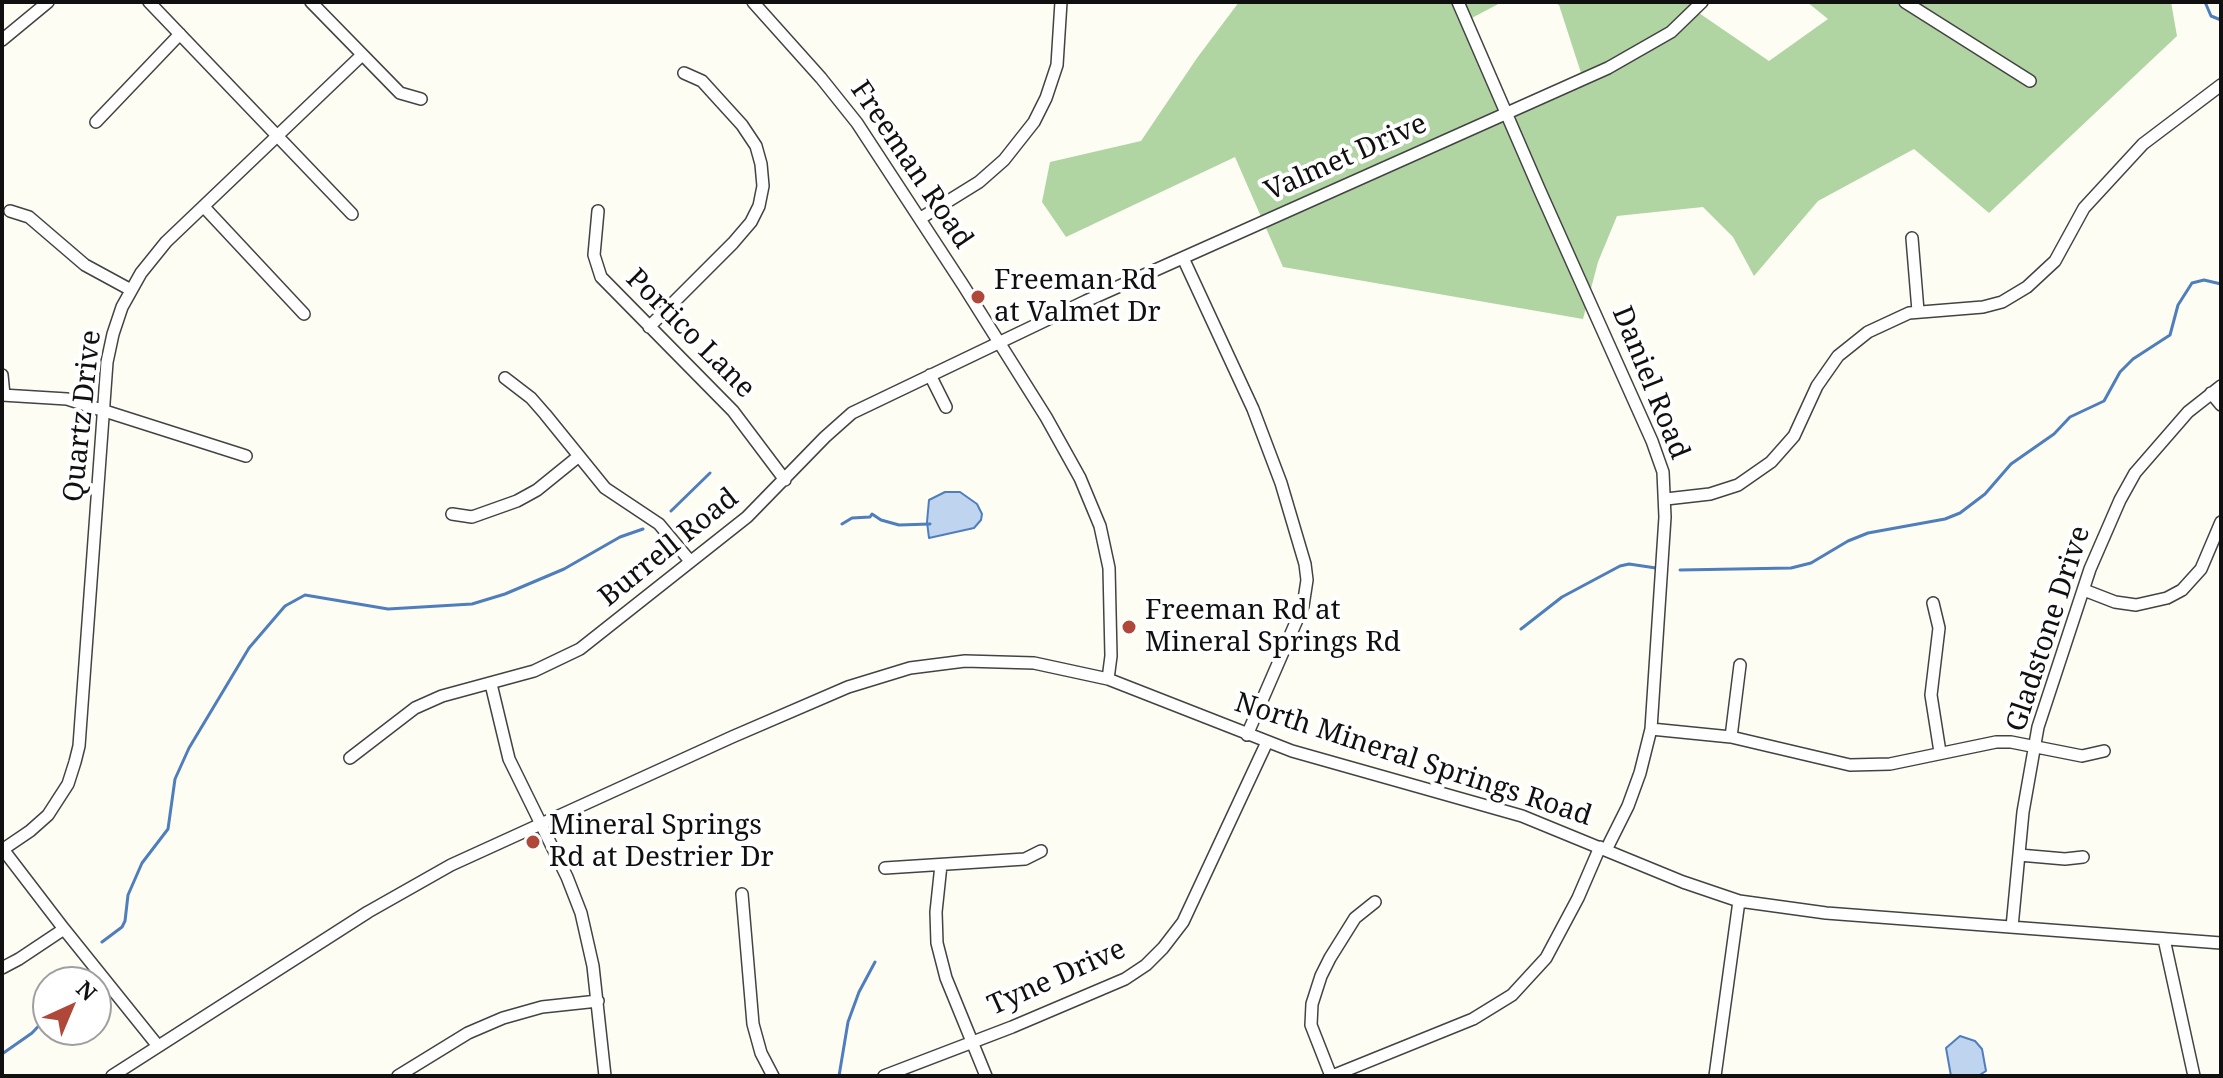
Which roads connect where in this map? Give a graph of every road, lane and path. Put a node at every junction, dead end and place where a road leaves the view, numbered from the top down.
1 (48, 2) edge
2 (149, 2) edge
3 (311, 2) edge
4 (753, 2) edge
5 (1061, 2) edge
6 (1458, 2) edge
7 (1702, 2) edge
8 (1905, 2) edge
9 (180, 34) junction
10 (2, 40) edge
11 (362, 55) junction
12 (684, 73) dead end
13 (2030, 81) dead end
14 (2221, 85) edge
15 (421, 99) dead end
16 (1505, 113) junction
17 (96, 122) dead end
18 (277, 137) junction
19 (204, 207) junction
20 (10, 211) dead end
21 (598, 211) dead end
22 (352, 214) dead end
23 (921, 218) junction
24 (1912, 238) dead end
25 (1183, 258) junction
26 (131, 290) junction
27 (1918, 311) junction
28 (304, 314) dead end
29 (649, 327) junction
30 (999, 343) junction
31 (2, 375) edge
32 (930, 375) junction
33 (505, 378) dead end
34 (2216, 389) edge
35 (3, 395) edge
36 (2221, 405) edge
37 (946, 407) dead end
38 (103, 410) junction
39 (246, 456) dead end
40 (579, 456) junction
41 (785, 480) junction
42 (1666, 499) junction
43 (452, 514) dead end
44 (2221, 522) edge
45 (690, 561) junction
46 (2084, 590) junction
47 (1933, 603) dead end
48 (1740, 665) dead end
49 (1108, 679) junction
50 (491, 684) junction
51 (1651, 729) junction
52 (1247, 735) junction
53 (1731, 737) junction
54 (1267, 742) junction
55 (2034, 747) junction
56 (2104, 751) dead end
57 (1940, 752) junction
58 (350, 758) dead end
59 (540, 825) junction
60 (1603, 848) junction
61 (2, 849) edge
62 (1041, 851) dead end
63 (2019, 855) junction
64 (2083, 857) dead end
65 (941, 865) junction
66 (885, 868) dead end
67 (742, 894) dead end
68 (1739, 901) junction
69 (1375, 902) dead end
70 (2012, 927) junction
71 (64, 929) junction
72 (2164, 939) junction
73 (2221, 943) edge
74 (2, 968) edge
75 (598, 1001) junction
76 (972, 1042) junction
77 (158, 1046) junction
78 (112, 1076) edge
79 (398, 1076) edge
80 (605, 1076) edge
81 (773, 1076) edge
82 (884, 1076) edge
83 (986, 1076) edge
84 (1332, 1076) edge
85 (1715, 1076) edge
86 (2194, 1076) edge

1 - 10 street
2 - 9 street
3 - 11 street
4 - 23 street, Freeman Road
5 - 23 street
6 - 16 street, Daniel Road
7 - 16 street, Valmet Drive
8 - 13 street
9 - 17 street
9 - 18 street
11 - 15 street
11 - 18 street, Quartz Drive
12 - 29 street
14 - 27 street
16 - 25 street, Valmet Drive
16 - 42 street, Daniel Road
18 - 19 street, Quartz Drive
18 - 22 street
19 - 26 street, Quartz Drive
19 - 28 street
20 - 26 street
21 - 29 street, Portico Lane
23 - 30 street, Freeman Road
24 - 27 street
25 - 30 street, Valmet Drive
25 - 52 street
26 - 38 street, Quartz Drive
27 - 42 street
29 - 41 street, Portico Lane
30 - 32 street, Burrell Road
30 - 49 street, Freeman Road
31 - 35 street
32 - 37 street
32 - 41 street, Burrell Road
33 - 40 street
34 - 36 street
34 - 46 street, Gladstone Drive
35 - 38 street
38 - 39 street
38 - 61 street, Quartz Drive
40 - 43 street
40 - 45 street
41 - 45 street, Burrell Road
42 - 51 street, Daniel Road
44 - 46 street
45 - 50 street, Burrell Road
46 - 55 street, Gladstone Drive
47 - 57 street
48 - 53 street
49 - 52 street, North Mineral Springs Road
49 - 59 street, North Mineral Springs Road
50 - 58 street, Burrell Road
50 - 59 street
51 - 53 street
51 - 60 street, Daniel Road
52 - 54 street, North Mineral Springs Road
53 - 57 street
54 - 60 street, North Mineral Springs Road
54 - 76 street, Tyne Drive
55 - 56 street
55 - 57 street
55 - 63 street, Gladstone Drive
59 - 75 street
59 - 77 street, North Mineral Springs Road
60 - 68 street, North Mineral Springs Road
60 - 84 street, Daniel Road
61 - 71 street
62 - 65 street
63 - 64 street
63 - 70 street, Gladstone Drive
65 - 66 street
65 - 76 street
67 - 81 street
68 - 70 street, North Mineral Springs Road
68 - 85 street
69 - 84 street
70 - 72 street, North Mineral Springs Road
71 - 74 street
71 - 77 street
72 - 73 street, North Mineral Springs Road
72 - 86 street
75 - 79 street
75 - 80 street
76 - 82 street, Tyne Drive
76 - 83 street
77 - 78 street, North Mineral Springs Road

